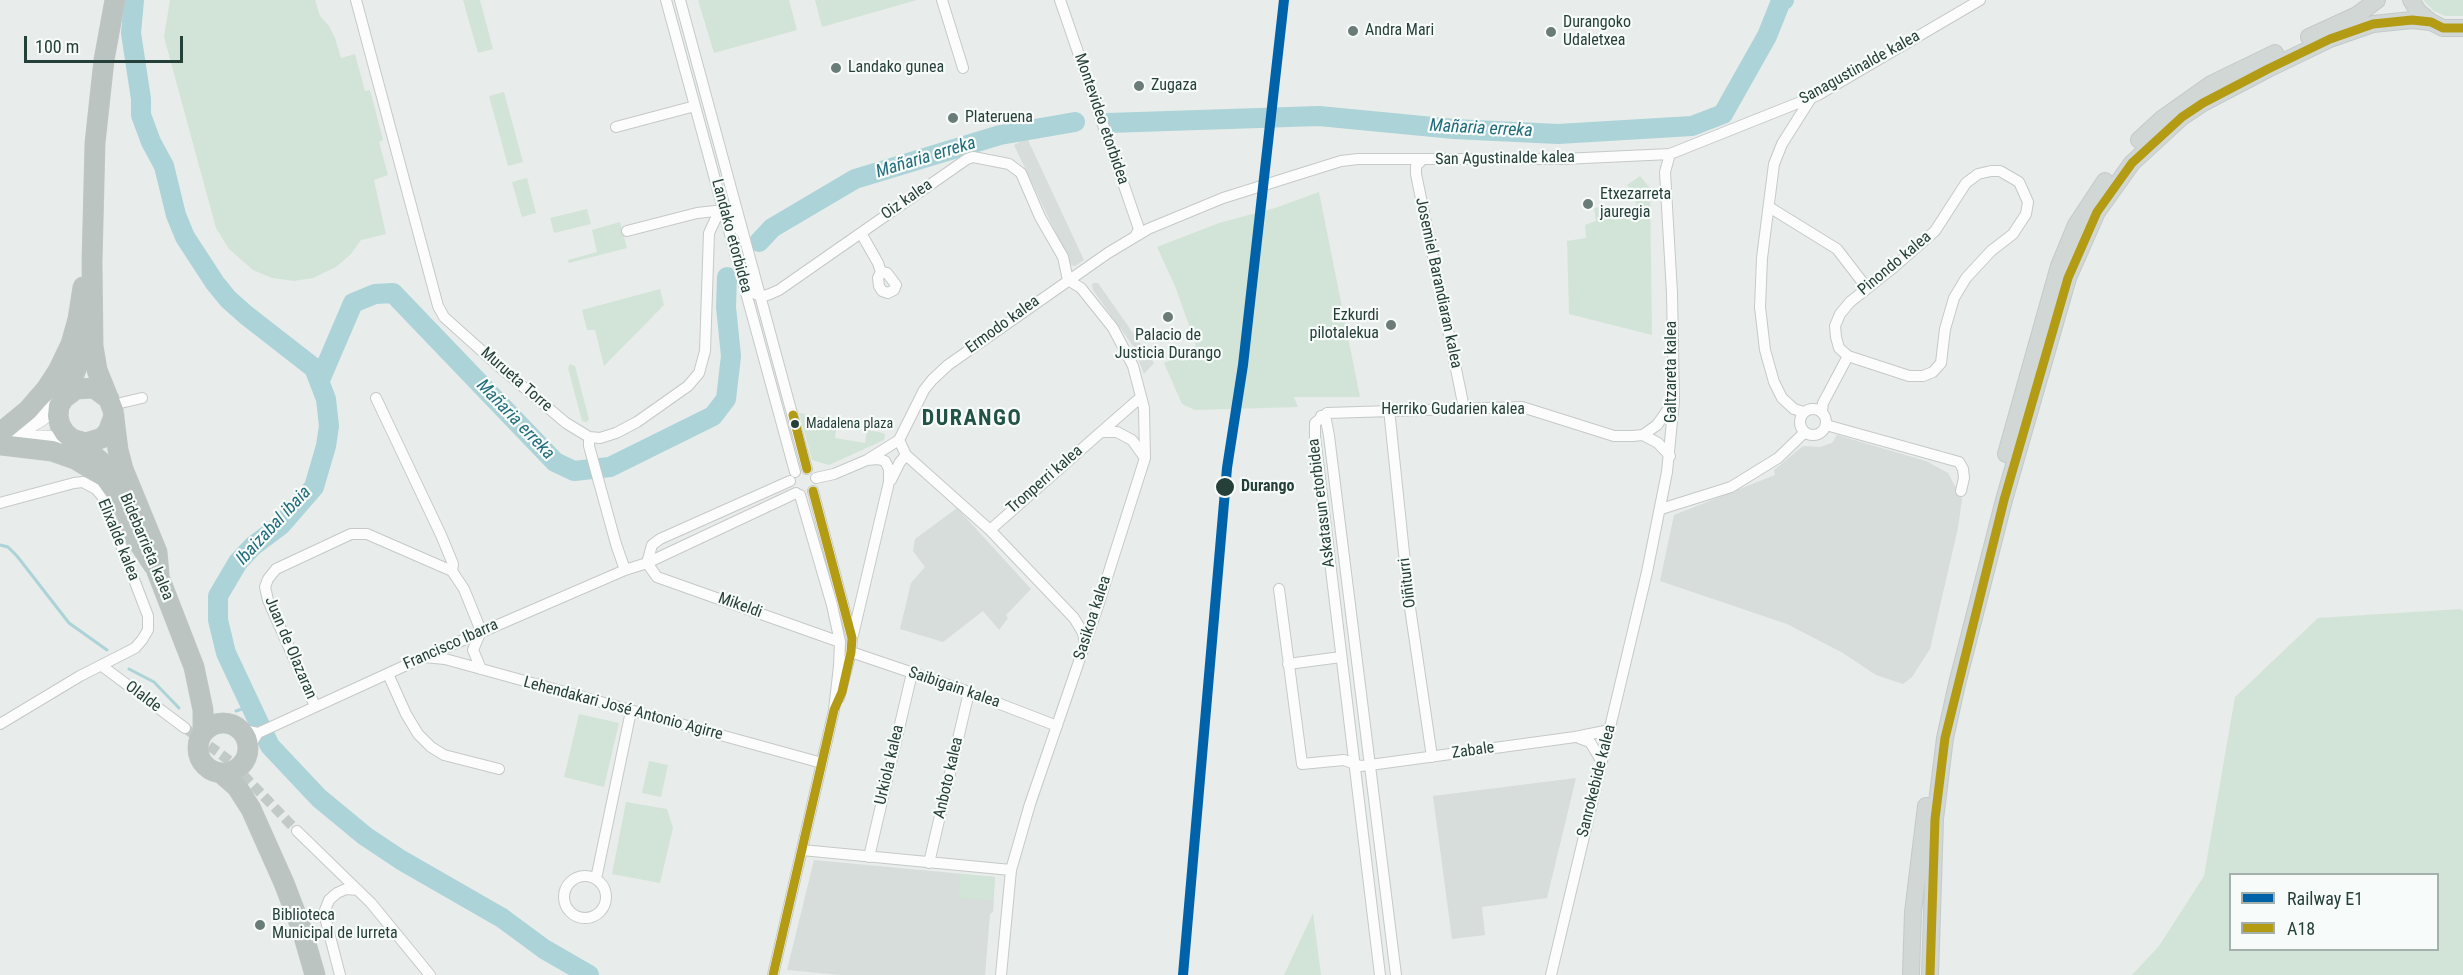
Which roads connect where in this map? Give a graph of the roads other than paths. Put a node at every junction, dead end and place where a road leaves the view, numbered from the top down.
1 (115, 0) edge
2 (356, 0) edge
3 (666, 0) edge
4 (680, 0) edge
5 (942, 0) edge
6 (1060, 0) edge
7 (1980, 0) edge
8 (2377, 0) edge
9 (2411, 0) edge
10 (2431, 22) junction
11 (2463, 28) edge
12 (963, 68) dead end
13 (1811, 98) junction
14 (695, 106) junction
15 (616, 128) dead end
16 (1670, 154) junction
17 (1422, 160) junction
18 (1768, 207) junction
19 (724, 210) junction
20 (627, 231) dead end
21 (861, 233) junction
22 (743, 234) junction
23 (1135, 237) junction
24 (92, 262) junction
25 (739, 267) junction
26 (881, 272) dead end
27 (1068, 280) junction
28 (1867, 288) junction
29 (761, 297) junction
30 (1848, 356) junction
31 (66, 395) junction
32 (1141, 397) junction
33 (142, 398) dead end
34 (376, 398) dead end
35 (1674, 401) junction
36 (111, 407) junction
37 (1464, 408) junction
38 (1389, 409) junction
39 (1822, 411) junction
40 (1804, 412) junction
41 (1321, 416) junction
42 (1826, 425) junction
43 (1101, 432) junction
44 (1805, 432) junction
45 (0, 433) edge
46 (1643, 435) junction
47 (0, 438) edge
48 (899, 440) junction
49 (75, 441) junction
50 (589, 441) junction
51 (0, 444) edge
52 (906, 455) junction
53 (1670, 456) junction
54 (1145, 458) junction
55 (867, 460) junction
56 (807, 469) junction
57 (793, 476) junction
58 (816, 478) junction
59 (889, 482) junction
60 (813, 491) junction
61 (1961, 491) dead end
62 (798, 494) junction
63 (0, 503) edge
64 (1661, 508) junction
65 (990, 530) junction
66 (647, 563) junction
67 (625, 570) junction
68 (452, 571) junction
69 (159, 574) junction
70 (1644, 587) joint
71 (1279, 589) dead end
72 (1096, 613) junction
73 (1076, 621) junction
74 (481, 631) junction
75 (852, 638) junction
76 (840, 642) junction
77 (1085, 644) junction
78 (851, 652) junction
79 (424, 657) junction
80 (1341, 657) junction
81 (1288, 664) junction
82 (102, 666) junction
83 (194, 667) junction
84 (481, 669) junction
85 (912, 673) junction
86 (388, 674) junction
87 (969, 692) junction
88 (315, 706) junction
89 (834, 710) junction
90 (631, 711) junction
91 (0, 724) edge
92 (233, 726) junction
93 (1057, 726) junction
94 (194, 730) junction
95 (1610, 730) junction
96 (258, 733) junction
97 (1575, 737) junction
98 (245, 757) junction
99 (1432, 757) junction
100 (1602, 762) junction
101 (822, 763) junction
102 (1354, 764) junction
103 (1370, 765) junction
104 (499, 769) dead end
105 (221, 773) junction
106 (251, 809) junction
107 (297, 831) tunnel mouth
108 (802, 850) junction
109 (869, 857) junction
110 (929, 863) junction
111 (1011, 870) junction
112 (596, 879) dead end
113 (358, 890) junction
114 (315, 975) edge
115 (340, 975) edge
116 (430, 975) edge
117 (773, 975) edge
118 (1001, 975) edge
119 (1380, 975) edge
120 (1396, 975) edge
121 (1551, 975) edge
122 (1911, 975) edge
123 (1930, 975) edge

1 - 24 highway
2 - 50 street, Murueta Torre
3 - 14 street, Landako etorbidea
4 - 22 street, Landako etorbidea
5 - 12 street
6 - 23 street, Montevideo etorbidea
7 - 13 street, Sanagustinalde kalea
8 - 122 main road
9 - 10 main road
10 - 11 main road
10 - 123 main road
13 - 16 street, Sanagustinalde kalea
13 - 18 street
14 - 15 street
14 - 19 street, Landako etorbidea
16 - 17 street, San Agustinalde kalea
16 - 35 street, Galtzareta kalea
17 - 23 street, San Agustinalde kalea
17 - 37 street, Josemiel Barandiaran kalea
18 - 28 street
18 - 40 street
19 - 20 street
19 - 22 street
19 - 25 street, Landako etorbidea
19 - 50 street
21 - 26 street
21 - 27 street, Oiz kalea
21 - 29 street, Oiz kalea
22 - 29 street, Landako etorbidea
23 - 27 street, Ermodo kalea
24 - 31 highway
24 - 36 highway
24 - 45 highway
25 - 29 street
25 - 57 street, Landako etorbidea
27 - 32 street, Sasikoa kalea
27 - 48 street, Ermodo kalea
28 - 30 street, Pinondo kalea
28 - 30 street, Pinondo kalea
29 - 56 street, Landako etorbidea
30 - 39 street
31 - 36 highway
31 - 47 street
31 - 49 highway
32 - 43 street, Tronperri kalea
32 - 54 street, Sasikoa kalea
33 - 36 street
34 - 68 street
35 - 46 street
35 - 53 street, Galtzareta kalea
36 - 49 highway
36 - 69 highway
37 - 38 street, Herriko Gudarien kalea
37 - 46 street, Herriko Gudarien kalea
38 - 41 street, Herriko Gudarien kalea
38 - 99 street, Oiñiturri
39 - 40 street
39 - 42 street
40 - 44 street
41 - 80 street, Askatasun etorbidea
41 - 103 street, Askatasun etorbidea
42 - 44 street
42 - 61 street
43 - 54 street
43 - 65 street, Tronperri kalea
44 - 64 street
46 - 53 street
48 - 52 street
48 - 55 street
49 - 51 street
49 - 69 highway, Bidebarrieta kalea
50 - 67 street
51 - 69 highway
52 - 59 street
52 - 65 street
53 - 64 street, Galtzareta kalea
54 - 72 street, Sasikoa kalea
55 - 58 street
55 - 59 street
56 - 57 street
56 - 58 street
57 - 62 street, Landako etorbidea
57 - 66 street
58 - 60 street
59 - 75 street
60 - 62 street, Francisco Ibarra
60 - 75 street
62 - 66 street, Francisco Ibarra
62 - 76 street
63 - 82 street, Elixalde kalea
64 - 70 street, Galtzareta kalea
65 - 73 street
66 - 67 street, Francisco Ibarra
66 - 76 street, Mikeldi
67 - 74 street, Francisco Ibarra
68 - 74 street
68 - 88 street, Juan de Olazaran
69 - 83 highway, Bidebarrieta kalea
70 - 95 street, Sanrokebide kalea
71 - 81 street
72 - 73 street
72 - 77 street, Sasikoa kalea
73 - 77 street
74 - 79 street, Francisco Ibarra
74 - 84 street
75 - 78 street
76 - 89 street
77 - 93 street, Sasikoa kalea
78 - 85 street, Saibigain kalea
78 - 89 street
79 - 84 street, Lehendakari José Antonio Agirre
79 - 86 street, Francisco Ibarra
80 - 81 street
80 - 102 street, Askatasun etorbidea
81 - 102 street, Zabale
82 - 91 street, Elixalde kalea
82 - 94 street, Olalde
83 - 92 highway
83 - 94 highway
84 - 90 street, Lehendakari José Antonio Agirre
85 - 87 street, Saibigain kalea
85 - 109 street, Urkiola kalea
86 - 88 street, Francisco Ibarra
86 - 104 street
87 - 93 street, Saibigain kalea
87 - 110 street, Anboto kalea
88 - 96 street, Francisco Ibarra
89 - 101 street
90 - 101 street, Lehendakari José Antonio Agirre
90 - 112 street
92 - 94 highway
92 - 96 street
92 - 98 highway
93 - 111 street, Sasikoa kalea
94 - 105 highway
95 - 97 street, Zabale
95 - 100 street, Sanrokebide kalea
96 - 98 street
97 - 99 street, Zabale
97 - 100 street
98 - 105 highway
98 - 106 highway
99 - 103 street, Zabale
100 - 121 street, Sanrokebide kalea
101 - 108 street
102 - 103 street, Zabale
102 - 119 street, Askatasun etorbidea
103 - 120 street, Askatasun etorbidea
105 - 106 highway
106 - 114 highway
107 - 113 street
108 - 109 street
108 - 117 street
109 - 110 street
110 - 111 street
111 - 118 street, Sasikoa kalea
113 - 115 street
113 - 116 street

